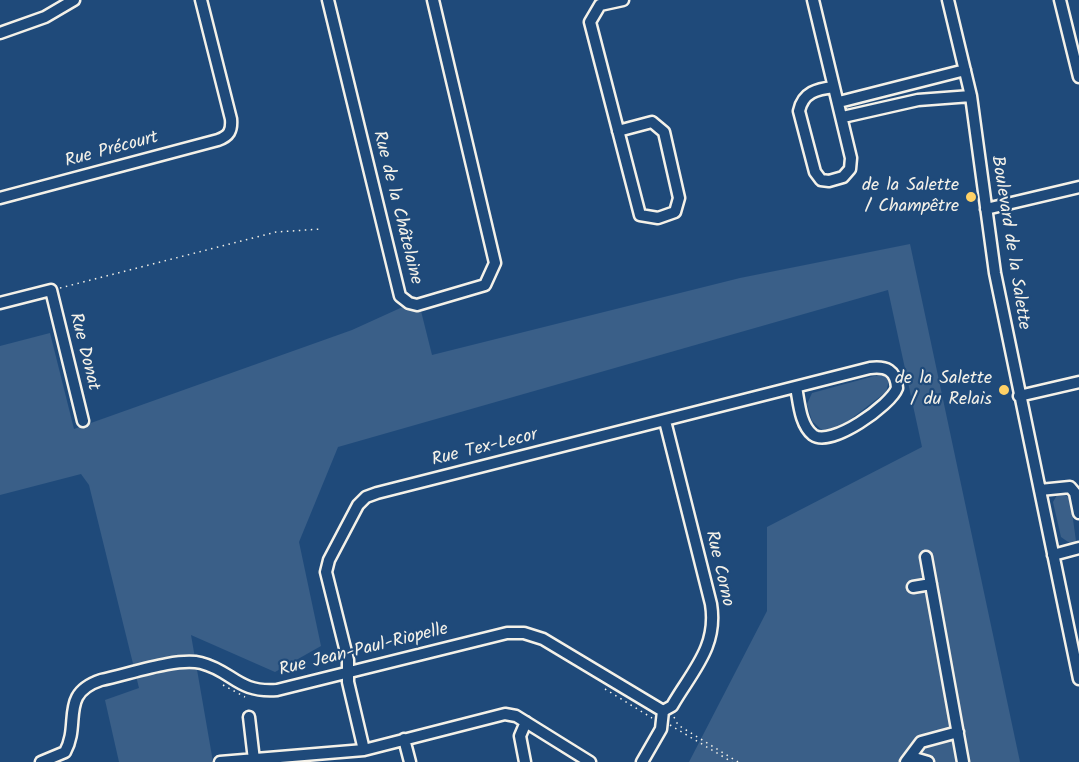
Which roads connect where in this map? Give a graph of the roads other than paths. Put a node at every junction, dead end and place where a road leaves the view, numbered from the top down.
1 (74, 0) edge
2 (201, 0) edge
3 (328, 0) edge
4 (433, 0) edge
5 (623, 0) edge
6 (813, 0) edge
7 (948, 0) edge
8 (1060, 0) edge
9 (0, 33) edge
10 (965, 70) junction
11 (1079, 77) edge
12 (834, 87) junction
13 (971, 96) junction
14 (839, 102) junction
15 (843, 117) junction
16 (618, 131) junction
17 (1079, 187) edge
18 (0, 198) edge
19 (986, 209) junction
20 (0, 303) edge
21 (1079, 382) edge
22 (796, 387) junction
23 (1019, 396) junction
24 (83, 421) dead end
25 (665, 421) junction
26 (1040, 490) junction
27 (1079, 513) edge
28 (1079, 548) edge
29 (1053, 555) junction
30 (926, 557) dead end
31 (931, 584) junction
32 (913, 587) dead end
33 (348, 673) junction
34 (1079, 679) edge
35 (663, 711) junction
36 (249, 717) dead end
37 (526, 722) junction
38 (958, 732) junction
39 (404, 739) junction
40 (364, 750) junction
41 (336, 758) edge
42 (254, 760) junction
43 (908, 760) edge
44 (41, 762) edge
45 (220, 762) edge
46 (410, 762) edge
47 (525, 762) edge
48 (590, 762) edge
49 (642, 762) edge
50 (928, 762) edge
51 (963, 762) edge

1 - 9 street
2 - 18 street, Rue Précourt
3 - 4 street, Rue de la Châtelaine
5 - 16 street
6 - 12 street
7 - 10 street, Boulevard de la Salette
8 - 11 street
10 - 13 street, Boulevard de la Salette
10 - 14 street
12 - 14 street
12 - 15 street
13 - 15 street
13 - 19 street, Boulevard de la Salette
14 - 15 street
16 - 16 street
17 - 19 street
19 - 23 street, Boulevard de la Salette
20 - 24 street, Rue Donat
21 - 23 street
22 - 22 street, Rue Tex-Lecor
22 - 25 street, Rue Tex-Lecor
23 - 26 street, Boulevard de la Salette
25 - 33 street, Rue Tex-Lecor
25 - 35 street, Rue Corno
26 - 27 street
26 - 29 street, Boulevard de la Salette
28 - 29 street
29 - 34 street, Boulevard de la Salette
30 - 31 street
31 - 32 street
31 - 38 street
33 - 35 street, Rue Jean-Paul-Riopelle
33 - 40 street, Rue Tex-Lecor
33 - 44 street, Rue Jean-Paul-Riopelle
35 - 49 street
36 - 42 street
37 - 39 street
37 - 47 street
37 - 48 street
38 - 43 street
38 - 51 street
39 - 40 street
39 - 46 street
40 - 41 street
41 - 42 street
42 - 45 street
43 - 50 street

